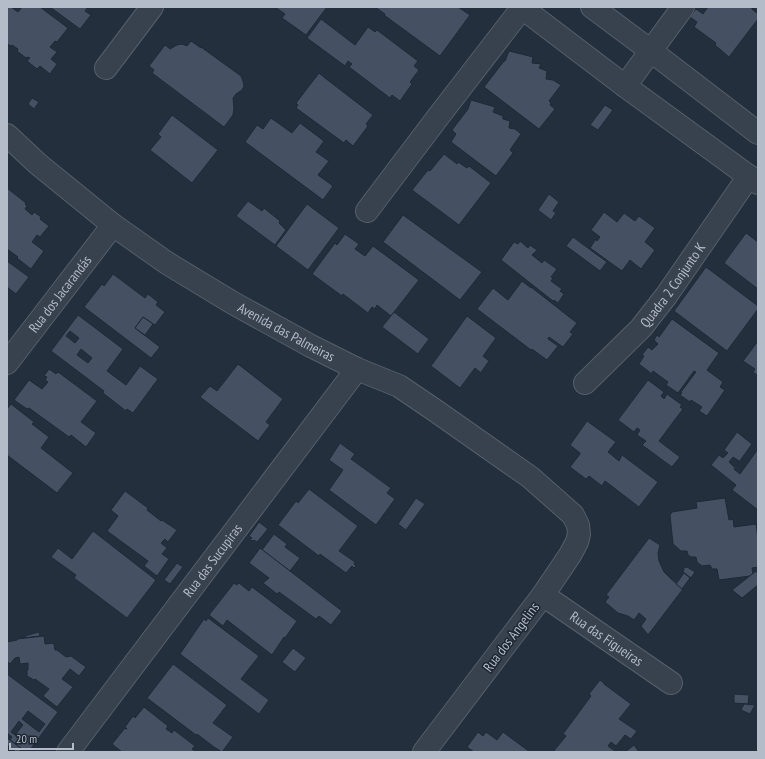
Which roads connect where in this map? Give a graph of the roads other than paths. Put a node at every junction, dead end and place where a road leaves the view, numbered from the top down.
1 (152, 7) edge
2 (521, 7) edge
3 (592, 7) edge
4 (683, 7) edge
5 (651, 51) junction
6 (106, 68) dead end
7 (625, 86) junction
8 (758, 132) edge
9 (7, 136) edge
10 (754, 180) edge
11 (367, 211) dead end
12 (113, 224) junction
13 (7, 363) edge
14 (357, 369) junction
15 (585, 383) dead end
16 (573, 515) joint
17 (543, 595) junction
18 (671, 683) dead end
19 (68, 752) edge
20 (424, 752) edge

1 - 6 street
2 - 7 street
2 - 11 street
3 - 5 street
4 - 5 street
5 - 7 street
5 - 8 street
7 - 10 street
9 - 12 street, Avenida das Palmeiras
10 - 15 street, Quadra 2 Conjunto K
12 - 13 street, Rua dos Jacarandás
12 - 14 street, Avenida das Palmeiras
14 - 16 street, Avenida das Palmeiras
14 - 19 street, Rua das Sucupiras
16 - 17 street, Rua dos Angelins
17 - 18 street, Rua das Figueiras
17 - 20 street, Rua dos Angelins

